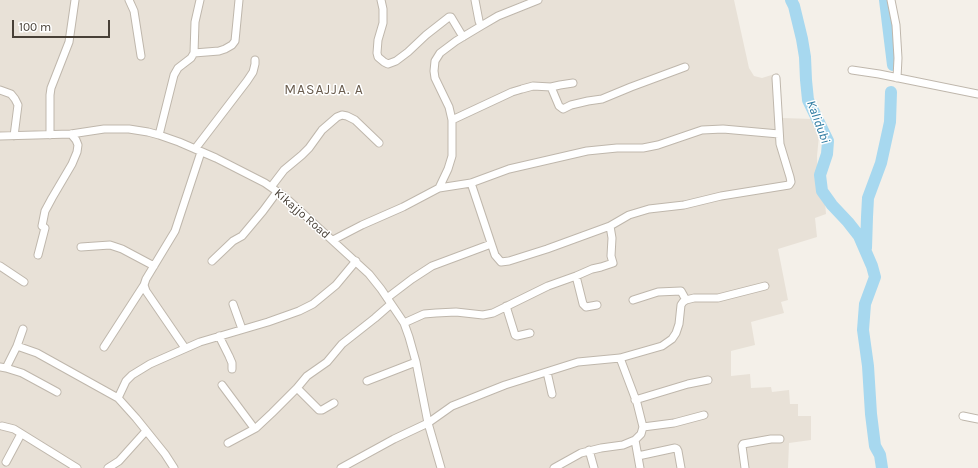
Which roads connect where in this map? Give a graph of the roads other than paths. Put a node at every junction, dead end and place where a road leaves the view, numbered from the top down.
1 (75, 0) edge
2 (129, 0) edge
3 (200, 0) edge
4 (239, 0) edge
5 (381, 0) edge
6 (475, 0) edge
7 (538, 0) edge
8 (891, 0) edge
9 (482, 26) junction
10 (463, 37) junction
11 (194, 53) junction
12 (141, 56) dead end
13 (255, 60) dead end
14 (684, 67) dead end
15 (852, 70) dead end
16 (776, 78) dead end
17 (897, 78) junction
18 (574, 83) dead end
19 (551, 87) junction
20 (0, 90) edge
21 (978, 94) edge
22 (452, 120) junction
23 (71, 134) junction
24 (779, 134) junction
25 (50, 135) junction
26 (159, 135) junction
27 (0, 136) edge
28 (14, 136) junction
29 (379, 142) dead end
30 (198, 151) junction
31 (471, 182) junction
32 (439, 188) junction
33 (274, 189) junction
34 (610, 226) junction
35 (333, 240) junction
36 (491, 244) junction
37 (81, 247) dead end
38 (38, 255) dead end
39 (212, 261) dead end
40 (356, 261) junction
41 (0, 266) edge
42 (154, 266) junction
43 (576, 276) junction
44 (24, 282) dead end
45 (144, 285) junction
46 (765, 286) dead end
47 (632, 300) dead end
48 (686, 300) junction
49 (389, 301) junction
50 (233, 304) dead end
51 (597, 305) dead end
52 (506, 306) junction
53 (404, 324) junction
54 (23, 329) dead end
55 (242, 329) junction
56 (530, 333) dead end
57 (219, 336) junction
58 (16, 346) junction
59 (104, 347) dead end
60 (186, 348) junction
61 (620, 358) junction
62 (416, 362) junction
63 (3, 368) edge
64 (232, 369) dead end
65 (547, 372) junction
66 (367, 380) dead end
67 (708, 380) dead end
68 (222, 385) dead end
69 (297, 388) junction
70 (57, 392) dead end
71 (552, 394) dead end
72 (118, 398) junction
73 (635, 400) junction
74 (334, 403) dead end
75 (704, 415) dead end
76 (963, 416) dead end
77 (978, 419) edge
78 (428, 423) junction
79 (2, 426) dead end
80 (643, 427) junction
81 (254, 428) junction
82 (146, 431) junction
83 (21, 434) junction
84 (780, 439) dead end
85 (635, 440) junction
86 (228, 443) dead end
87 (589, 450) junction
88 (638, 456) junction
89 (6, 462) dead end
90 (75, 468) edge
91 (108, 468) edge
92 (174, 468) edge
93 (341, 468) edge
94 (441, 468) edge
95 (554, 468) edge
96 (594, 468) edge
97 (640, 468) edge
98 (681, 468) edge
99 (745, 468) edge

1 - 25 street
2 - 12 street
3 - 11 street
4 - 11 street
5 - 10 street
6 - 9 street
7 - 9 street
8 - 17 street
9 - 10 street
10 - 22 street
11 - 26 street
13 - 30 street
14 - 19 street
15 - 17 street
16 - 24 street
17 - 21 street
18 - 19 street
19 - 22 street
20 - 28 street
22 - 32 street
23 - 25 street, Kikajjo Road
23 - 26 street, Kikajjo Road
23 - 38 street
24 - 31 street
24 - 34 street
25 - 28 street, Kikajjo Road
26 - 30 street, Kikajjo Road
27 - 28 street, Kikajjo Road
29 - 33 street
30 - 33 street, Kikajjo Road
30 - 42 street
31 - 32 street
31 - 36 street
32 - 35 street
33 - 35 street, Kikajjo Road
33 - 39 street
34 - 36 street
34 - 43 street
35 - 40 street, Kikajjo Road
36 - 49 street
37 - 42 street
40 - 49 street, Kikajjo Road
40 - 55 street
41 - 44 street
42 - 45 street
43 - 51 street
43 - 52 street
45 - 59 street
45 - 60 street
46 - 48 street
47 - 48 street
48 - 61 street
49 - 53 street, Kikajjo Road
49 - 69 street
50 - 55 street
52 - 53 street
52 - 56 street
53 - 62 street, Kikajjo Road
54 - 58 street
55 - 57 street
57 - 60 street
57 - 64 street
58 - 63 street
58 - 72 street
60 - 72 street
61 - 65 street
61 - 73 street
62 - 66 street
62 - 78 street, Kikajjo Road
63 - 70 street
65 - 71 street
65 - 78 street
67 - 73 street
68 - 81 street
69 - 74 street
69 - 81 street
72 - 82 street
73 - 80 street
75 - 80 street
76 - 77 street
78 - 93 street
78 - 94 street, Kikajjo Road
79 - 83 street
80 - 85 street
81 - 86 street
82 - 91 street
82 - 92 street
83 - 89 street
83 - 90 street
84 - 99 street
85 - 87 street
85 - 88 street
87 - 95 street
87 - 96 street
88 - 97 street
88 - 98 street

